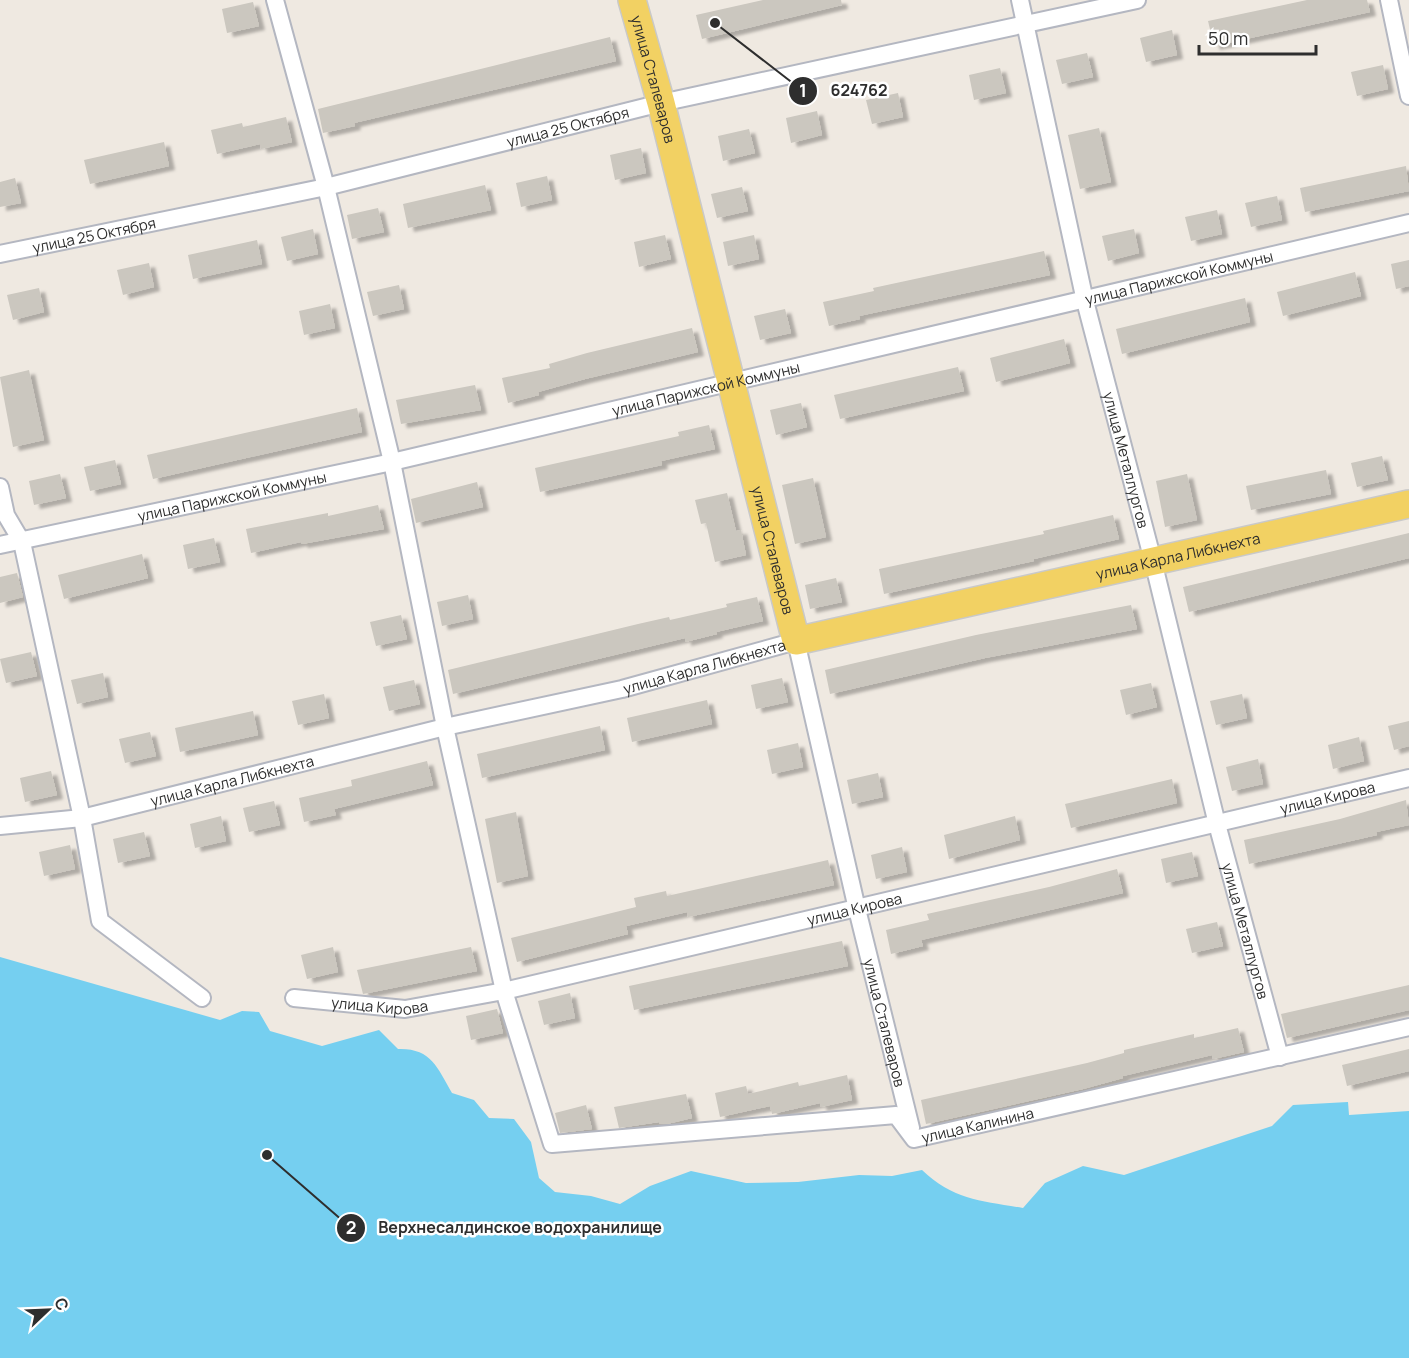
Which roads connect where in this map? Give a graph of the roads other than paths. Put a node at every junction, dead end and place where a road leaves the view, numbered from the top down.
1 (275, 0) edge
2 (632, 0) edge
3 (1020, 0) edge
4 (1137, 0) edge
5 (1389, 0) edge
6 (1026, 25) junction
7 (1409, 96) edge
8 (661, 103) junction
9 (326, 187) junction
10 (1409, 223) edge
11 (0, 254) edge
12 (1085, 301) junction
13 (731, 382) junction
14 (392, 462) junction
15 (0, 487) edge
16 (1409, 504) edge
17 (22, 542) junction
18 (0, 545) edge
19 (1153, 561) junction
20 (796, 641) junction
21 (445, 727) junction
22 (1409, 778) edge
23 (82, 818) junction
24 (1217, 824) junction
25 (0, 826) edge
26 (857, 909) junction
27 (504, 991) junction
28 (202, 998) dead end
29 (294, 998) dead end
30 (1409, 1027) edge
31 (1280, 1057) junction
32 (914, 1139) junction

1 - 9 street
2 - 8 main road, улица Сталеваров
3 - 6 street, улица Металлургов
4 - 6 street, улица 25 Октября
5 - 7 street
6 - 8 street, улица 25 Октября
6 - 12 street, улица Металлургов
8 - 9 street, улица 25 Октября
8 - 13 main road, улица Сталеваров
9 - 11 street, улица 25 Октября
9 - 14 street
10 - 12 street, улица Парижской Коммуны
12 - 13 street, улица Парижской Коммуны
12 - 19 street, улица Металлургов
13 - 14 street, улица Парижской Коммуны
13 - 20 main road, улица Сталеваров
14 - 17 street, улица Парижской Коммуны
14 - 21 street
15 - 17 street
16 - 19 main road, улица Карла Либкнехта
17 - 18 street, улица Парижской Коммуны
17 - 23 street
19 - 20 main road, улица Карла Либкнехта
19 - 24 street, улица Металлургов
20 - 21 street, улица Карла Либкнехта
20 - 26 street, улица Сталеваров
21 - 23 street, улица Карла Либкнехта
21 - 27 street
22 - 24 street, улица Кирова
23 - 25 street, улица Карла Либкнехта
23 - 28 street
24 - 26 street, улица Кирова
24 - 31 street, улица Металлургов
26 - 27 street, улица Кирова
26 - 32 street, улица Сталеваров
27 - 29 street, улица Кирова
27 - 32 street, улица Калинина
30 - 31 street, улица Калинина
31 - 32 street, улица Калинина

